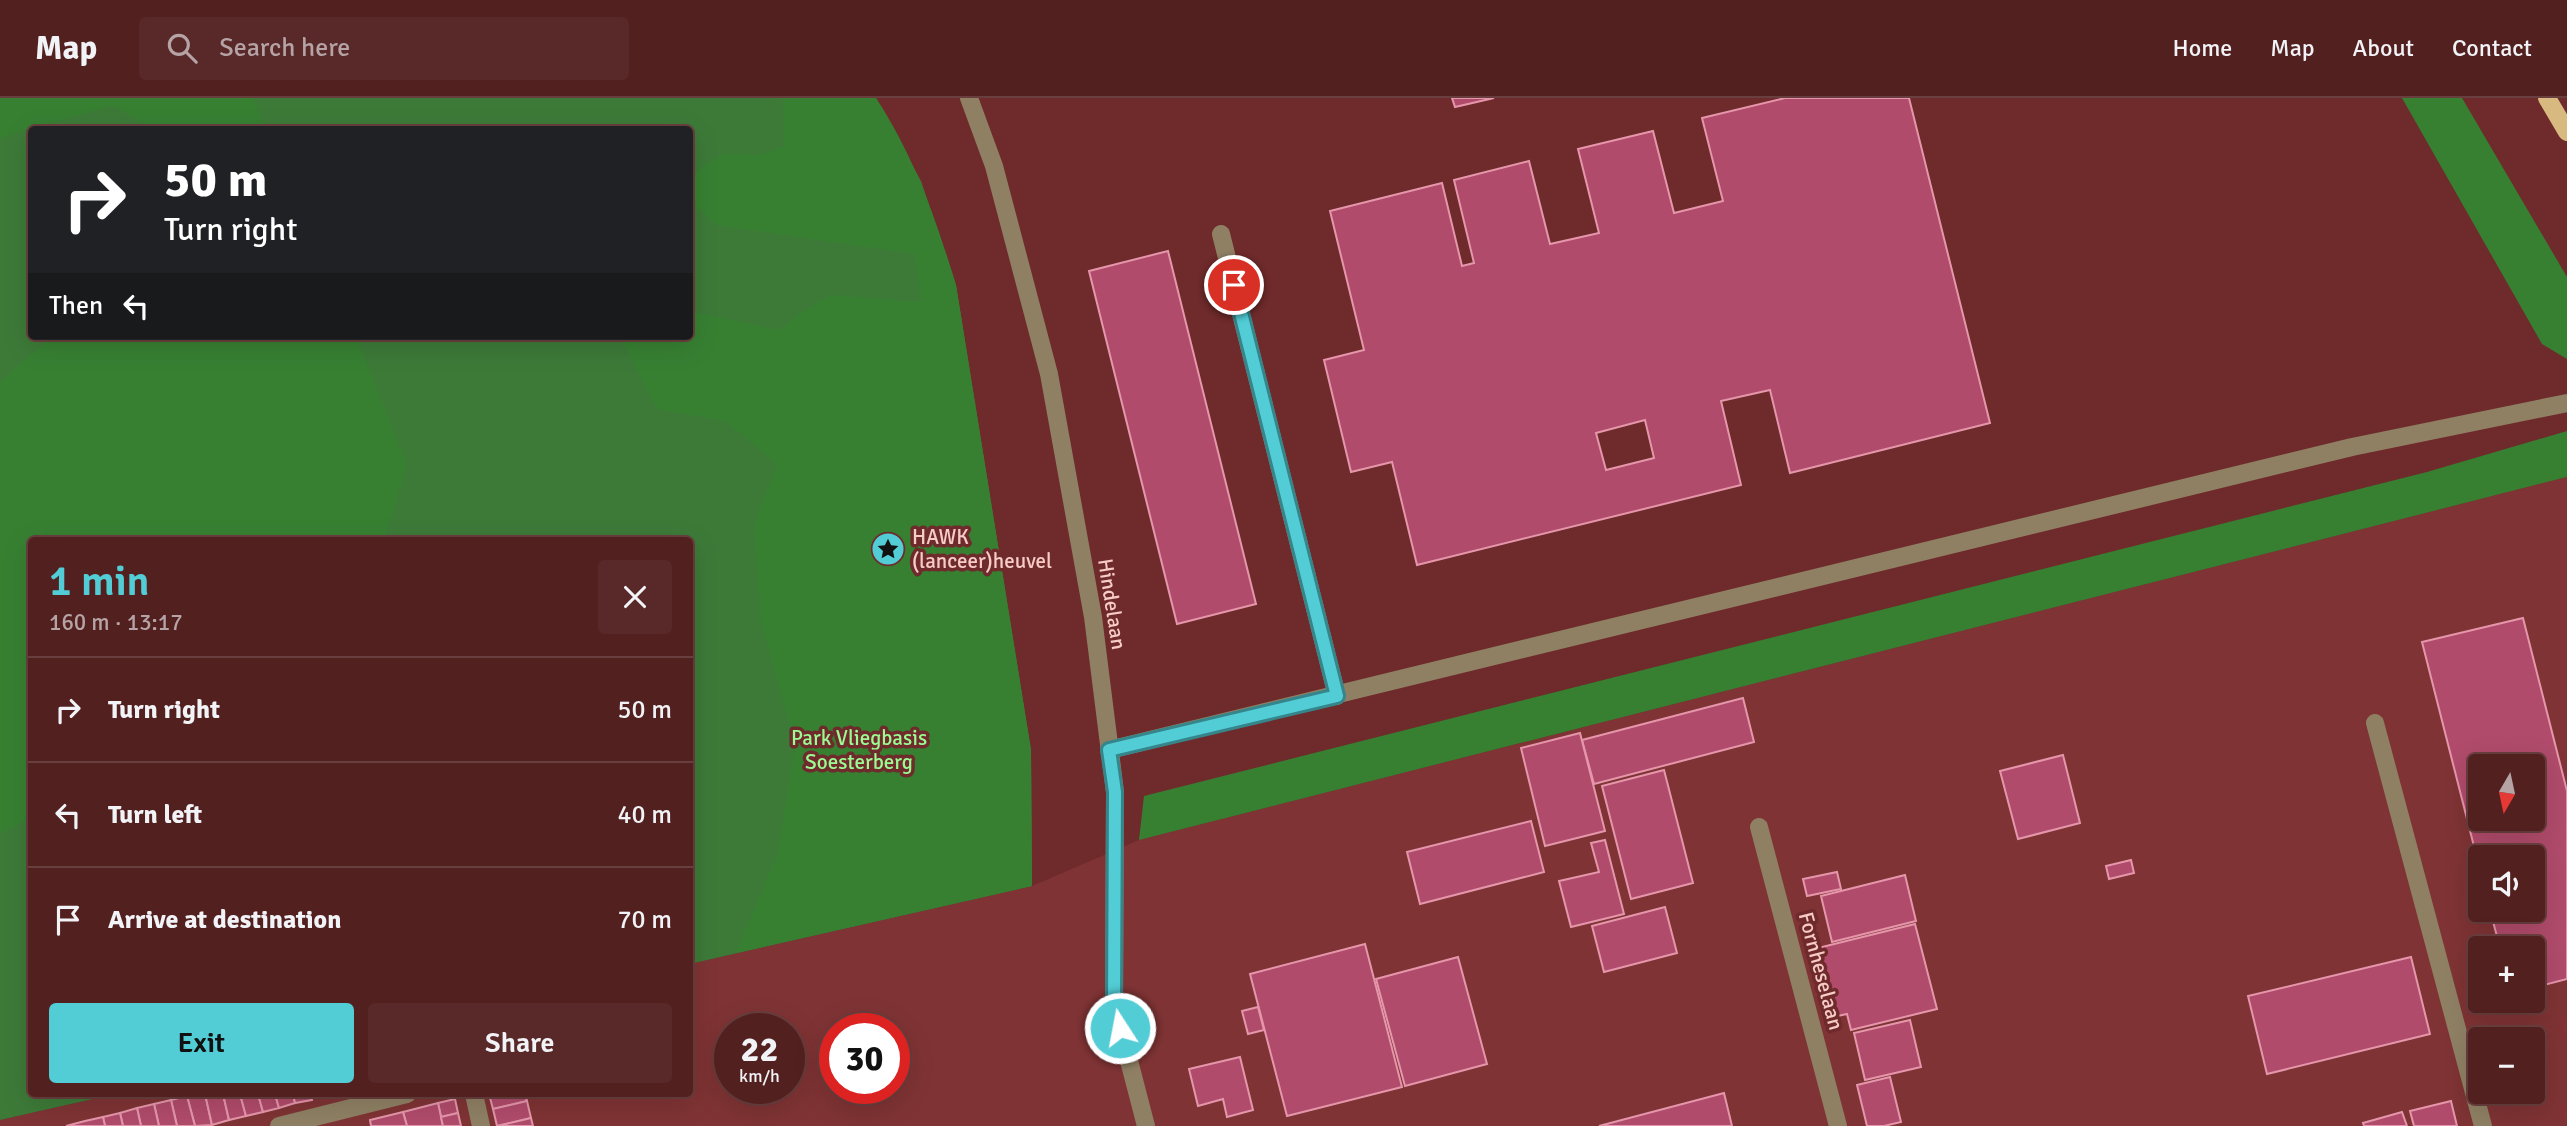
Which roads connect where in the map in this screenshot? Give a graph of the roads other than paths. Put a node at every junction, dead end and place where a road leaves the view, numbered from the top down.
1 (969, 98) edge
2 (2547, 98) edge
3 (2567, 132) edge
4 (1221, 234) dead end
5 (2567, 403) edge
6 (1337, 696) junction
7 (2375, 723) dead end
8 (1109, 750) junction
9 (1759, 828) dead end
10 (395, 1097) edge
11 (475, 1097) edge
12 (279, 1126) edge
13 (481, 1126) edge
14 (1146, 1126) edge
15 (1838, 1126) edge
16 (2483, 1126) edge

1 - 8 street, Hindelaan
2 - 3 main road
4 - 6 street
5 - 6 street
6 - 8 street
7 - 16 street
8 - 14 street, Hindelaan
9 - 15 street, Fornheselaan
10 - 12 street
11 - 13 street

